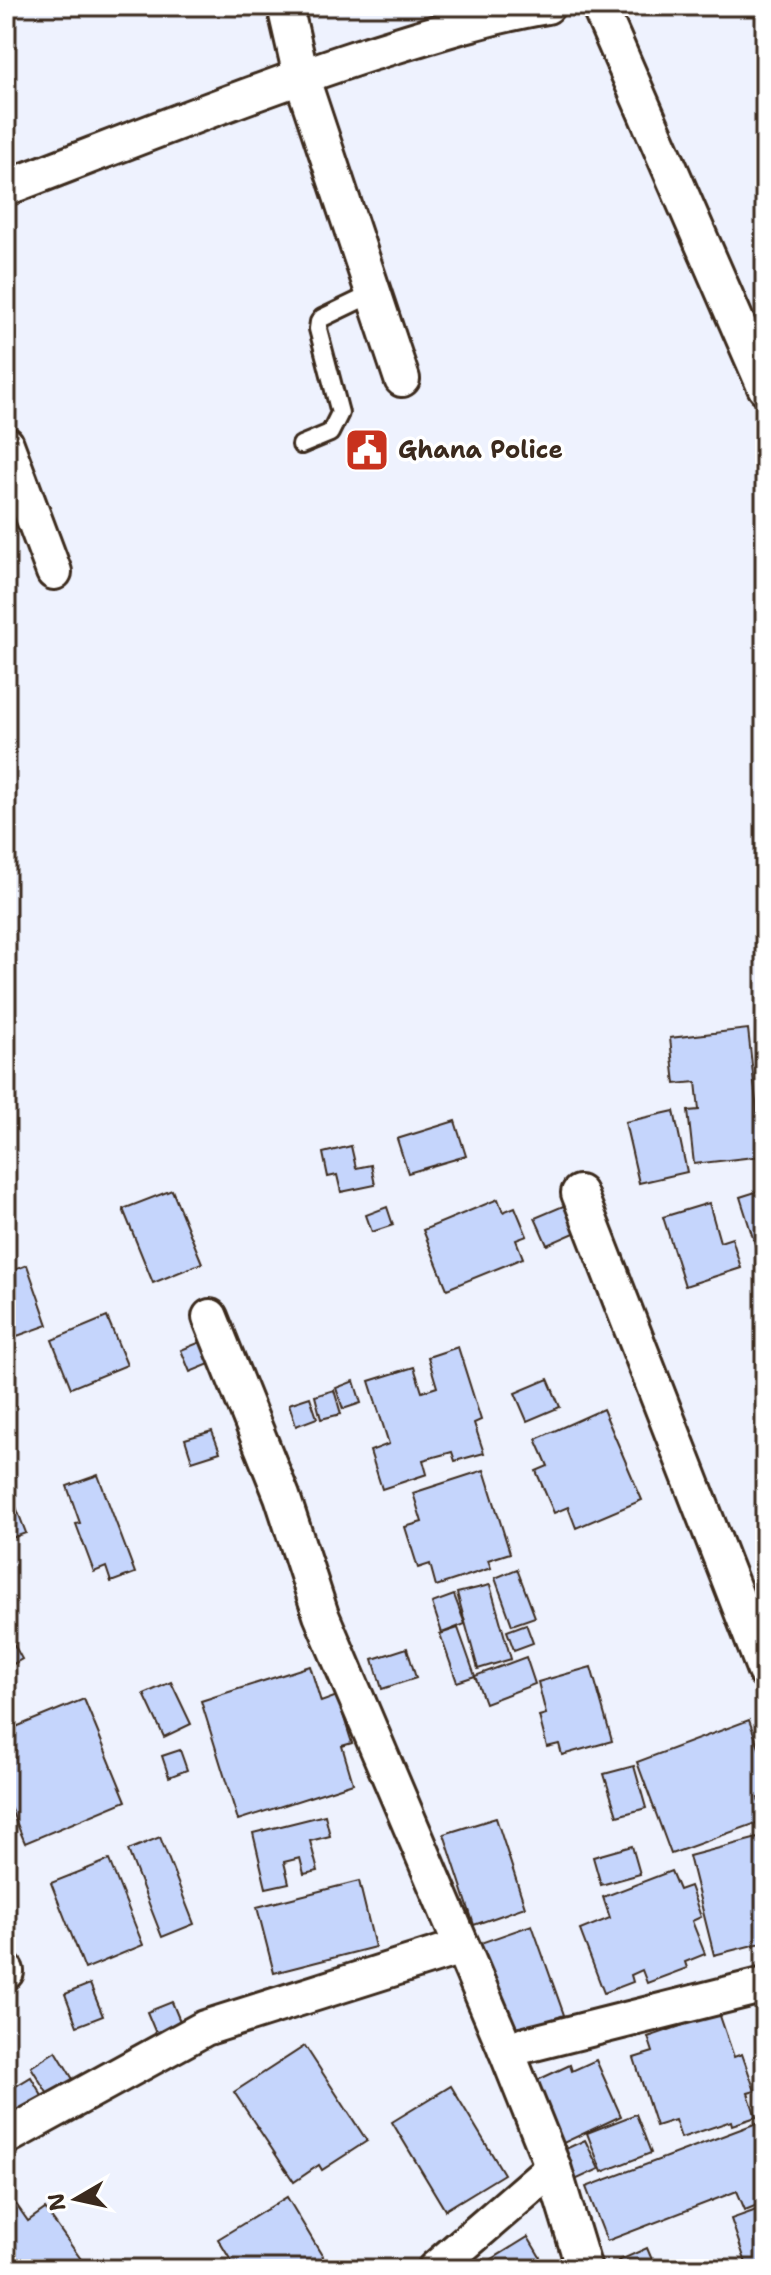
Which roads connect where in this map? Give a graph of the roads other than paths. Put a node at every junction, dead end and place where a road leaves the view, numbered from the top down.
1 (285, 6) edge
2 (547, 6) edge
3 (599, 6) edge
4 (301, 76) junction
5 (6, 188) edge
6 (374, 293) junction
7 (402, 379) dead end
8 (765, 387) edge
9 (6, 444) edge
10 (301, 445) dead end
11 (54, 572) dead end
12 (579, 1193) dead end
13 (210, 1317) dead end
14 (765, 1671) edge
15 (461, 1947) junction
16 (765, 1985) edge
17 (506, 2050) junction
18 (6, 2137) edge
19 (553, 2167) junction
20 (435, 2269) edge
21 (584, 2269) edge

1 - 4 street
2 - 4 street
3 - 8 street
4 - 5 street
4 - 6 street
6 - 7 street
6 - 10 lane
9 - 11 street
12 - 14 street
13 - 15 street
15 - 17 street
15 - 18 street
16 - 17 street
17 - 19 street
19 - 20 street
19 - 21 street

